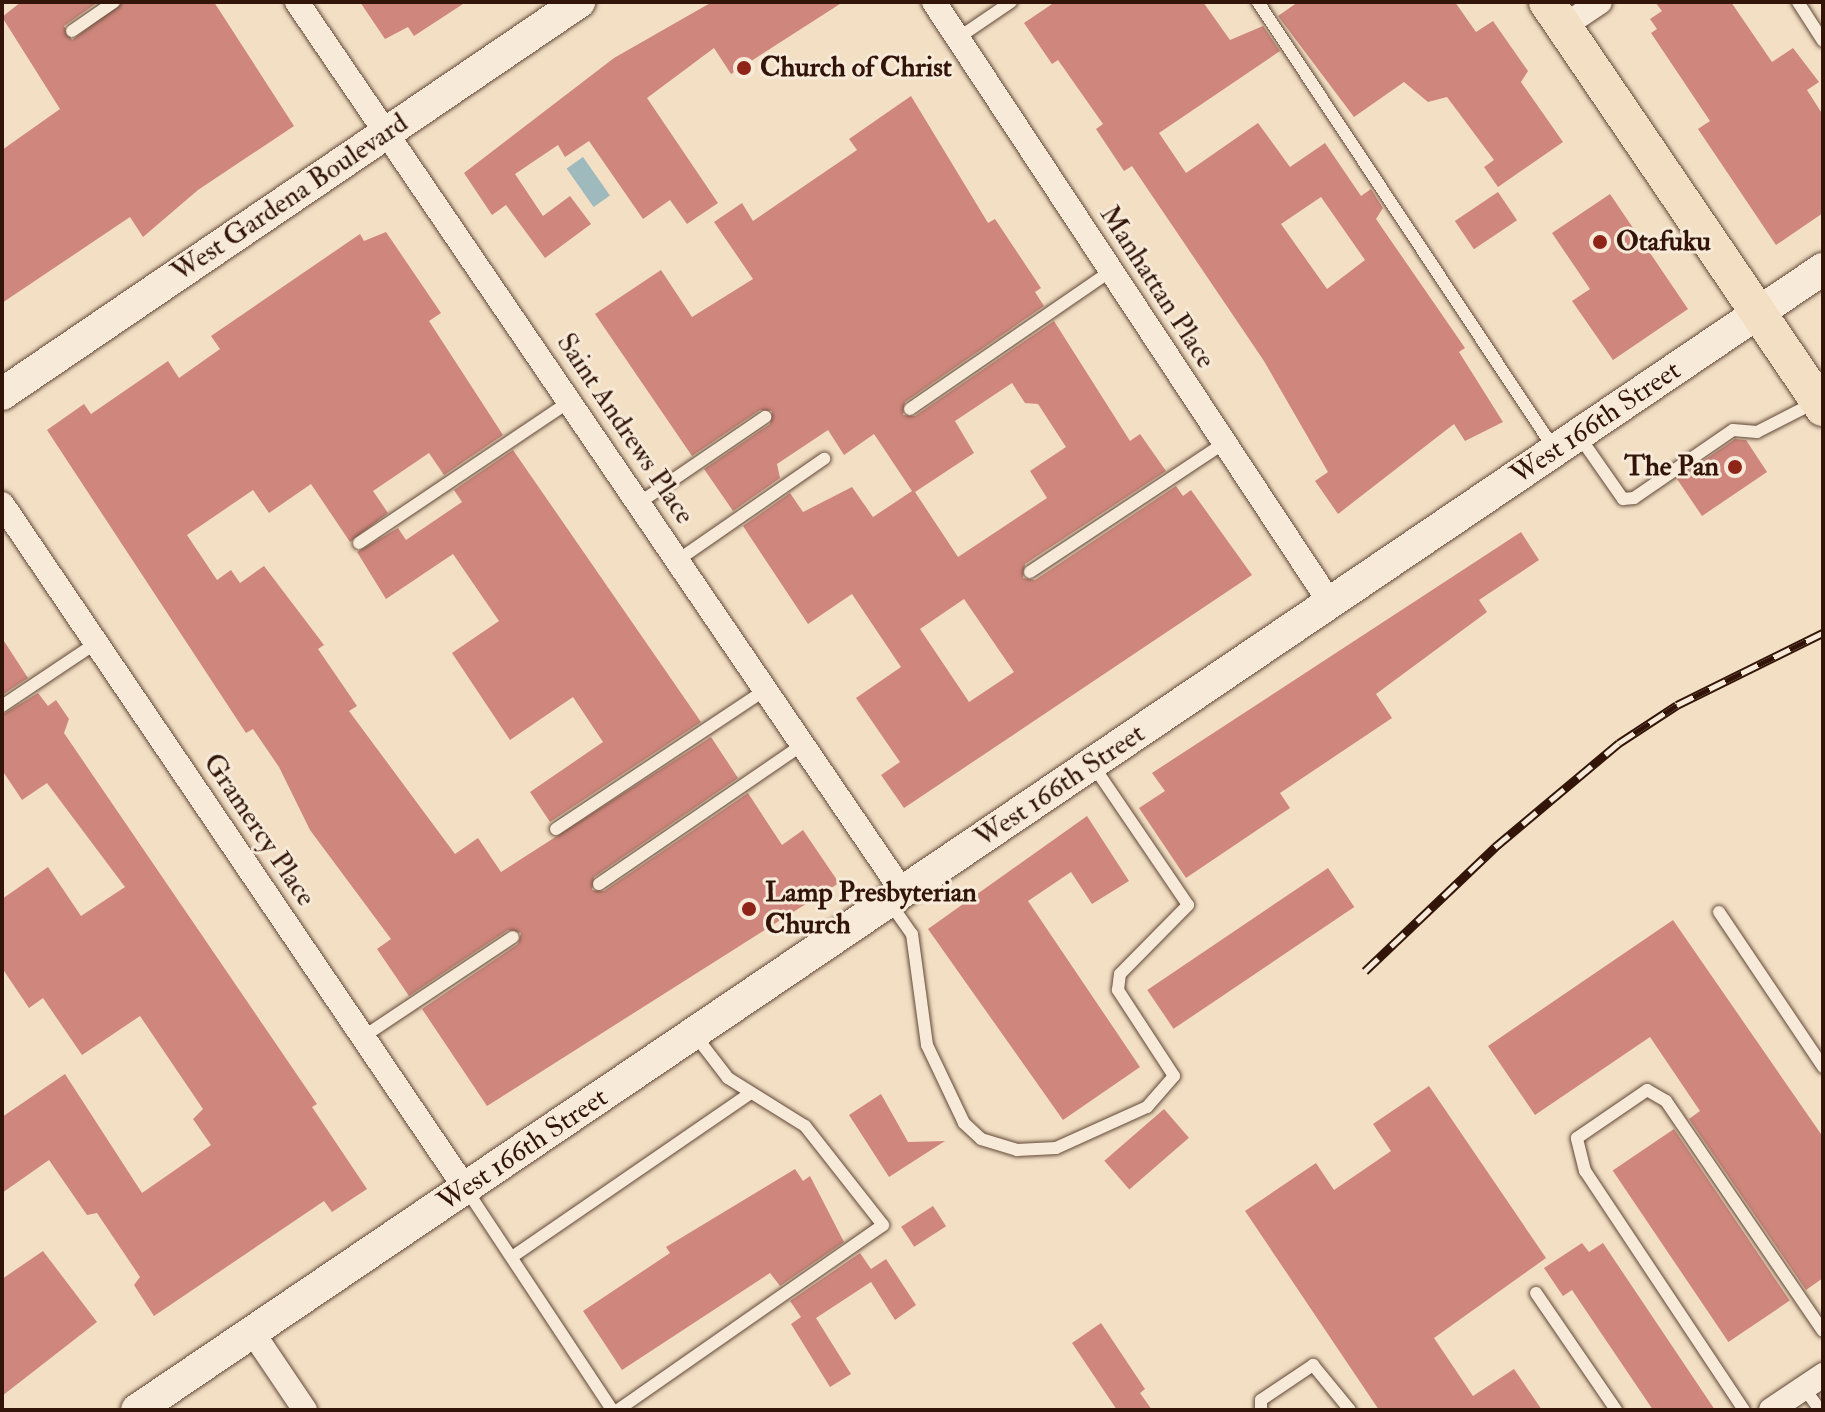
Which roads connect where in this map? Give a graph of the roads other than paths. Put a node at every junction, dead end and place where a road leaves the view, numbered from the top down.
1 (114, 2) edge
2 (297, 2) edge
3 (579, 2) edge
4 (934, 2) edge
5 (1011, 2) edge
6 (1258, 2) edge
7 (1600, 2) edge
8 (1798, 2) edge
9 (1555, 14) edge
10 (72, 31) dead end
11 (958, 38) junction
12 (1823, 41) edge
13 (387, 133) junction
14 (1823, 269) edge
15 (1111, 271) junction
16 (1759, 311) junction
17 (2, 394) edge
18 (569, 402) junction
19 (1821, 404) edge
20 (910, 409) dead end
21 (765, 417) dead end
22 (1224, 443) junction
23 (1567, 443) junction
24 (824, 459) dead end
25 (639, 503) junction
26 (2, 504) edge
27 (359, 543) dead end
28 (678, 560) junction
29 (1030, 572) dead end
30 (1331, 604) junction
31 (96, 643) junction
32 (765, 690) junction
33 (2, 706) edge
34 (802, 745) junction
35 (1092, 764) junction
36 (556, 829) dead end
37 (599, 884) dead end
38 (895, 896) junction
39 (1719, 912) dead end
40 (513, 937) dead end
41 (694, 1034) junction
42 (363, 1037) junction
43 (1823, 1067) edge
44 (749, 1094) junction
45 (466, 1189) junction
46 (512, 1257) junction
47 (1536, 1293) dead end
48 (251, 1330) junction
49 (1823, 1331) edge
50 (1814, 1381) edge
51 (137, 1410) edge
52 (305, 1410) edge
53 (615, 1410) edge
54 (1261, 1410) edge
55 (1350, 1410) edge
56 (1616, 1410) edge
57 (1744, 1410) edge
58 (1771, 1410) edge
59 (1820, 1410) edge

1 - 10 lane
2 - 13 street, Saint Andrews Place
3 - 13 street, West Gardena Boulevard
4 - 11 street, Manhattan Place
5 - 11 lane
6 - 23 lane
7 - 9 street
8 - 12 lane
9 - 16 main road
11 - 15 street, Manhattan Place
13 - 17 street, West Gardena Boulevard
13 - 18 street, Saint Andrews Place
14 - 16 street, West 166th Street
15 - 20 lane
15 - 22 street, Manhattan Place
16 - 19 main road
16 - 23 street, West 166th Street
18 - 25 street, Saint Andrews Place
18 - 27 lane
19 - 23 lane
21 - 25 lane
22 - 29 lane
22 - 30 street, Manhattan Place
23 - 30 street, West 166th Street
24 - 28 lane
25 - 28 street, Saint Andrews Place
26 - 31 street, Gramercy Place
28 - 32 street, Saint Andrews Place
30 - 35 street, West 166th Street
31 - 33 lane
31 - 42 street, Gramercy Place
32 - 34 street, Saint Andrews Place
32 - 36 lane
34 - 37 lane
34 - 38 street, Saint Andrews Place
35 - 38 street, West 166th Street
35 - 38 lane
38 - 41 street, West 166th Street
39 - 43 lane
40 - 42 lane
41 - 44 lane
41 - 45 street, West 166th Street
42 - 45 street, Gramercy Place
44 - 46 lane
44 - 53 lane
45 - 46 lane
45 - 48 street, West 166th Street
46 - 53 lane
47 - 56 lane
48 - 51 street, West 166th Street
48 - 52 street
49 - 57 lane
50 - 58 street
50 - 59 lane
54 - 55 lane

